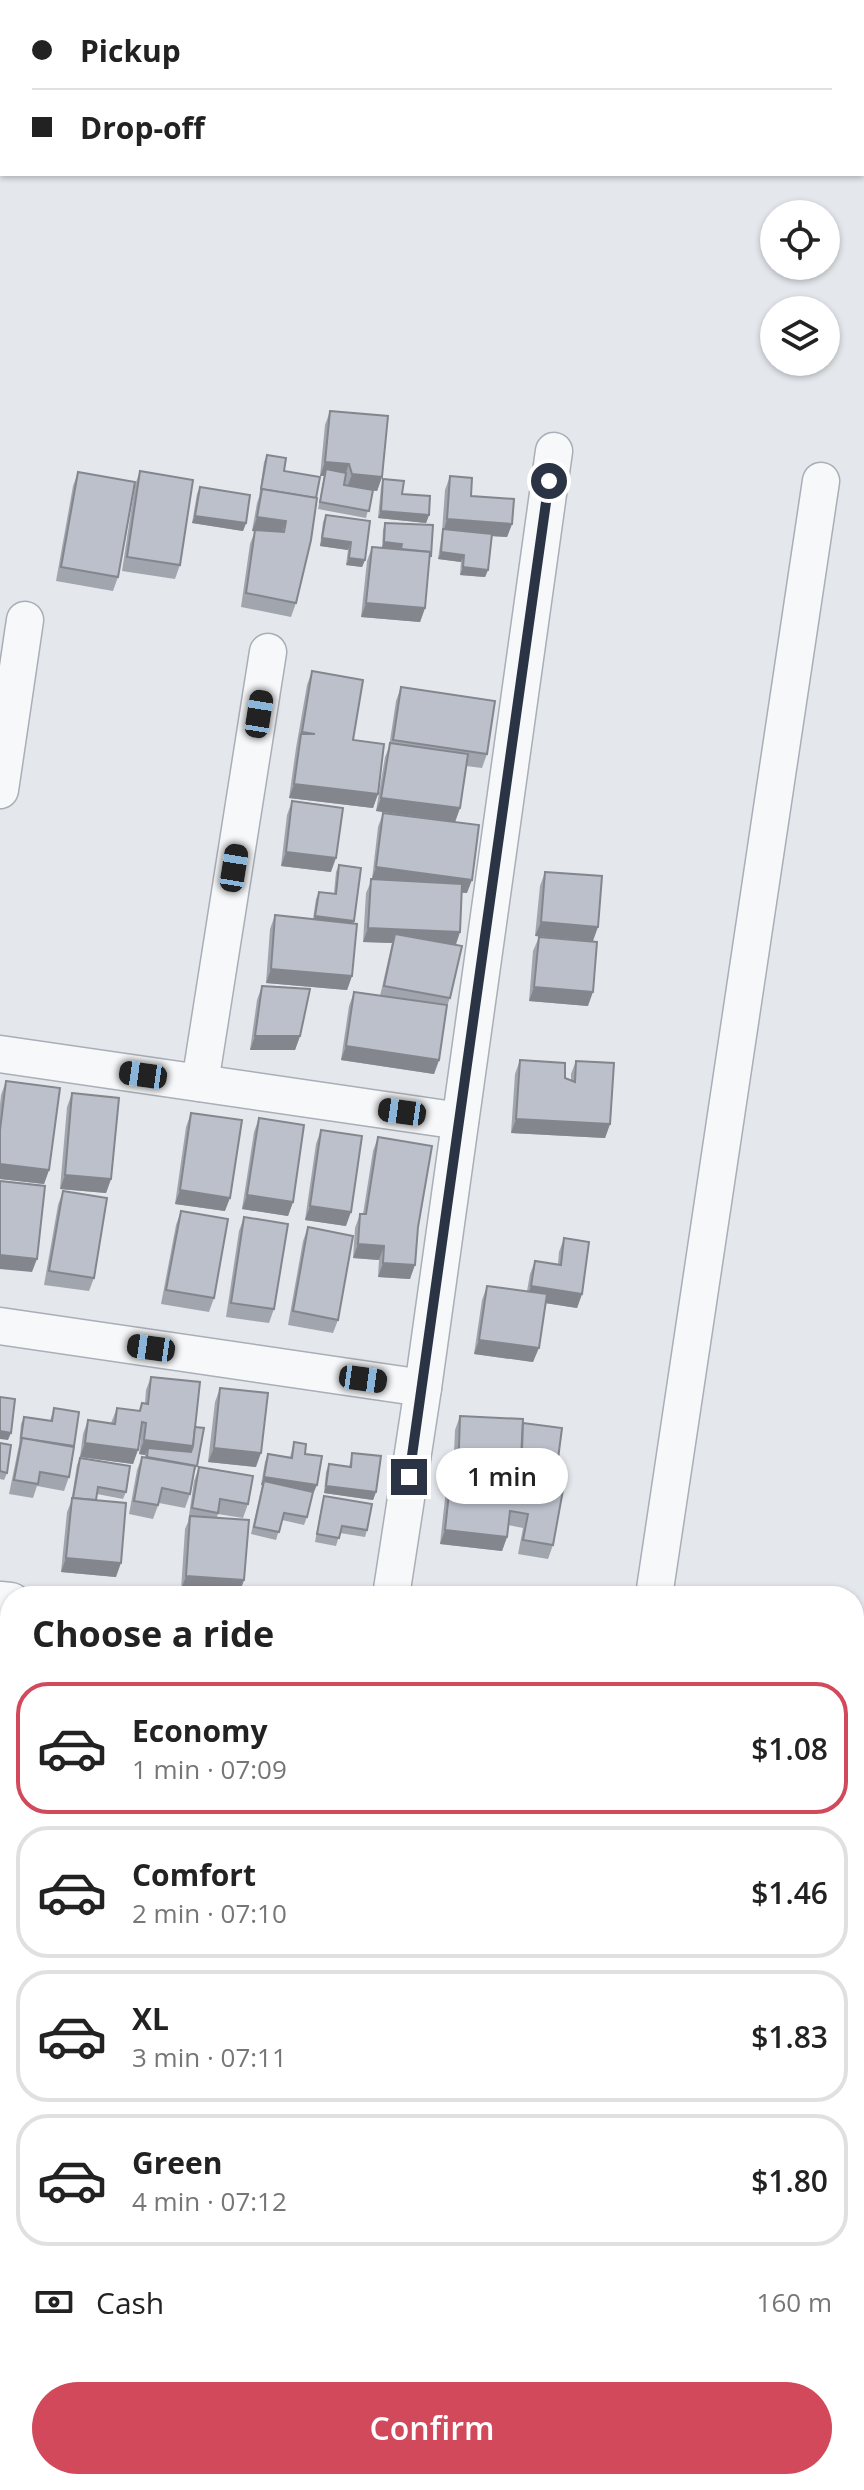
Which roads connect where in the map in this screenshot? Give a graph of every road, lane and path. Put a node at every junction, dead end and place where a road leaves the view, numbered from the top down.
1 (554, 451) dead end
2 (821, 481) dead end
3 (25, 620) dead end
4 (268, 652) dead end
5 (0, 790) edge
6 (0, 1054) edge
7 (200, 1083) junction
8 (460, 1121) junction
9 (0, 1326) edge
10 (423, 1388) junction
11 (393, 1586) edge
12 (655, 1586) edge

1 - 8 street
2 - 12 street
3 - 5 street
4 - 7 street
6 - 7 street
7 - 8 street
8 - 10 street
9 - 10 street
10 - 11 street

